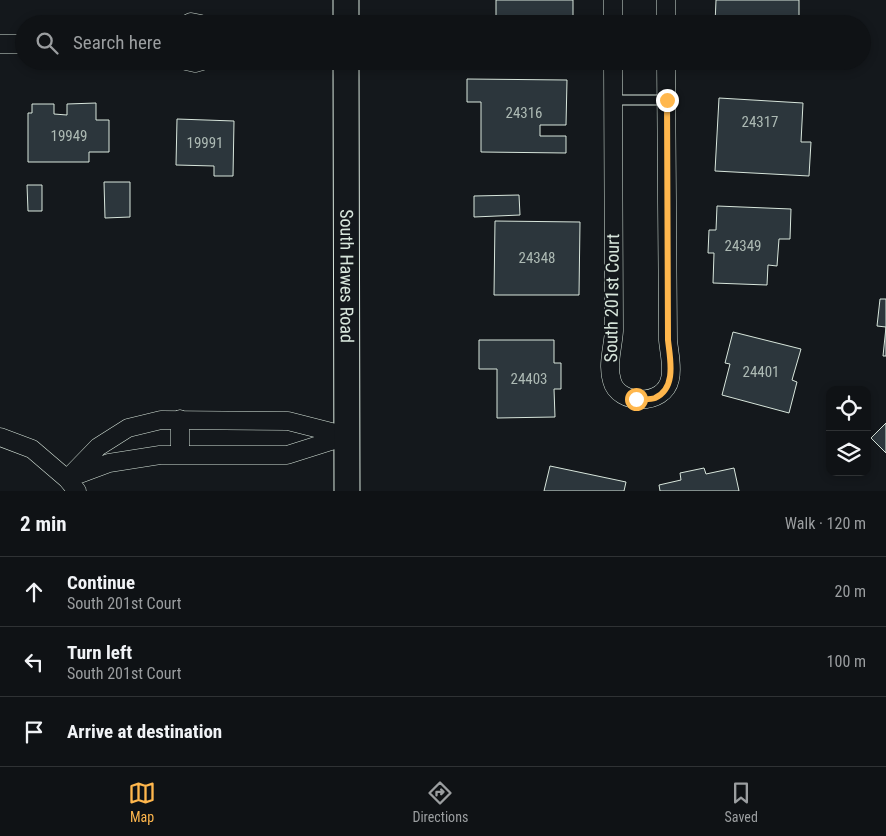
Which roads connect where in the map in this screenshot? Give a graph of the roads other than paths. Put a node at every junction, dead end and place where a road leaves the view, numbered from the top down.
1 (346, 0) edge
2 (613, 0) edge
3 (666, 0) edge
4 (346, 15) edge
5 (613, 15) edge
6 (666, 15) edge
7 (0, 44) edge
8 (15, 44) edge
9 (346, 70) edge
10 (613, 70) edge
11 (666, 70) edge
12 (613, 100) junction
13 (667, 100) junction
14 (180, 419) junction
15 (347, 436) junction
16 (0, 437) edge
17 (180, 454) junction
18 (72, 485) edge
19 (348, 491) edge

1 - 4 main road
2 - 5 street
3 - 6 street
7 - 8 street
9 - 15 main road, South Hawes Road
10 - 12 street, South 201st Court
11 - 13 street, South 201st Court
12 - 13 lane
12 - 13 street, South 201st Court
14 - 15 street
14 - 17 street
14 - 18 street
15 - 17 street
15 - 19 main road, South Hawes Road
16 - 18 street
17 - 18 street

